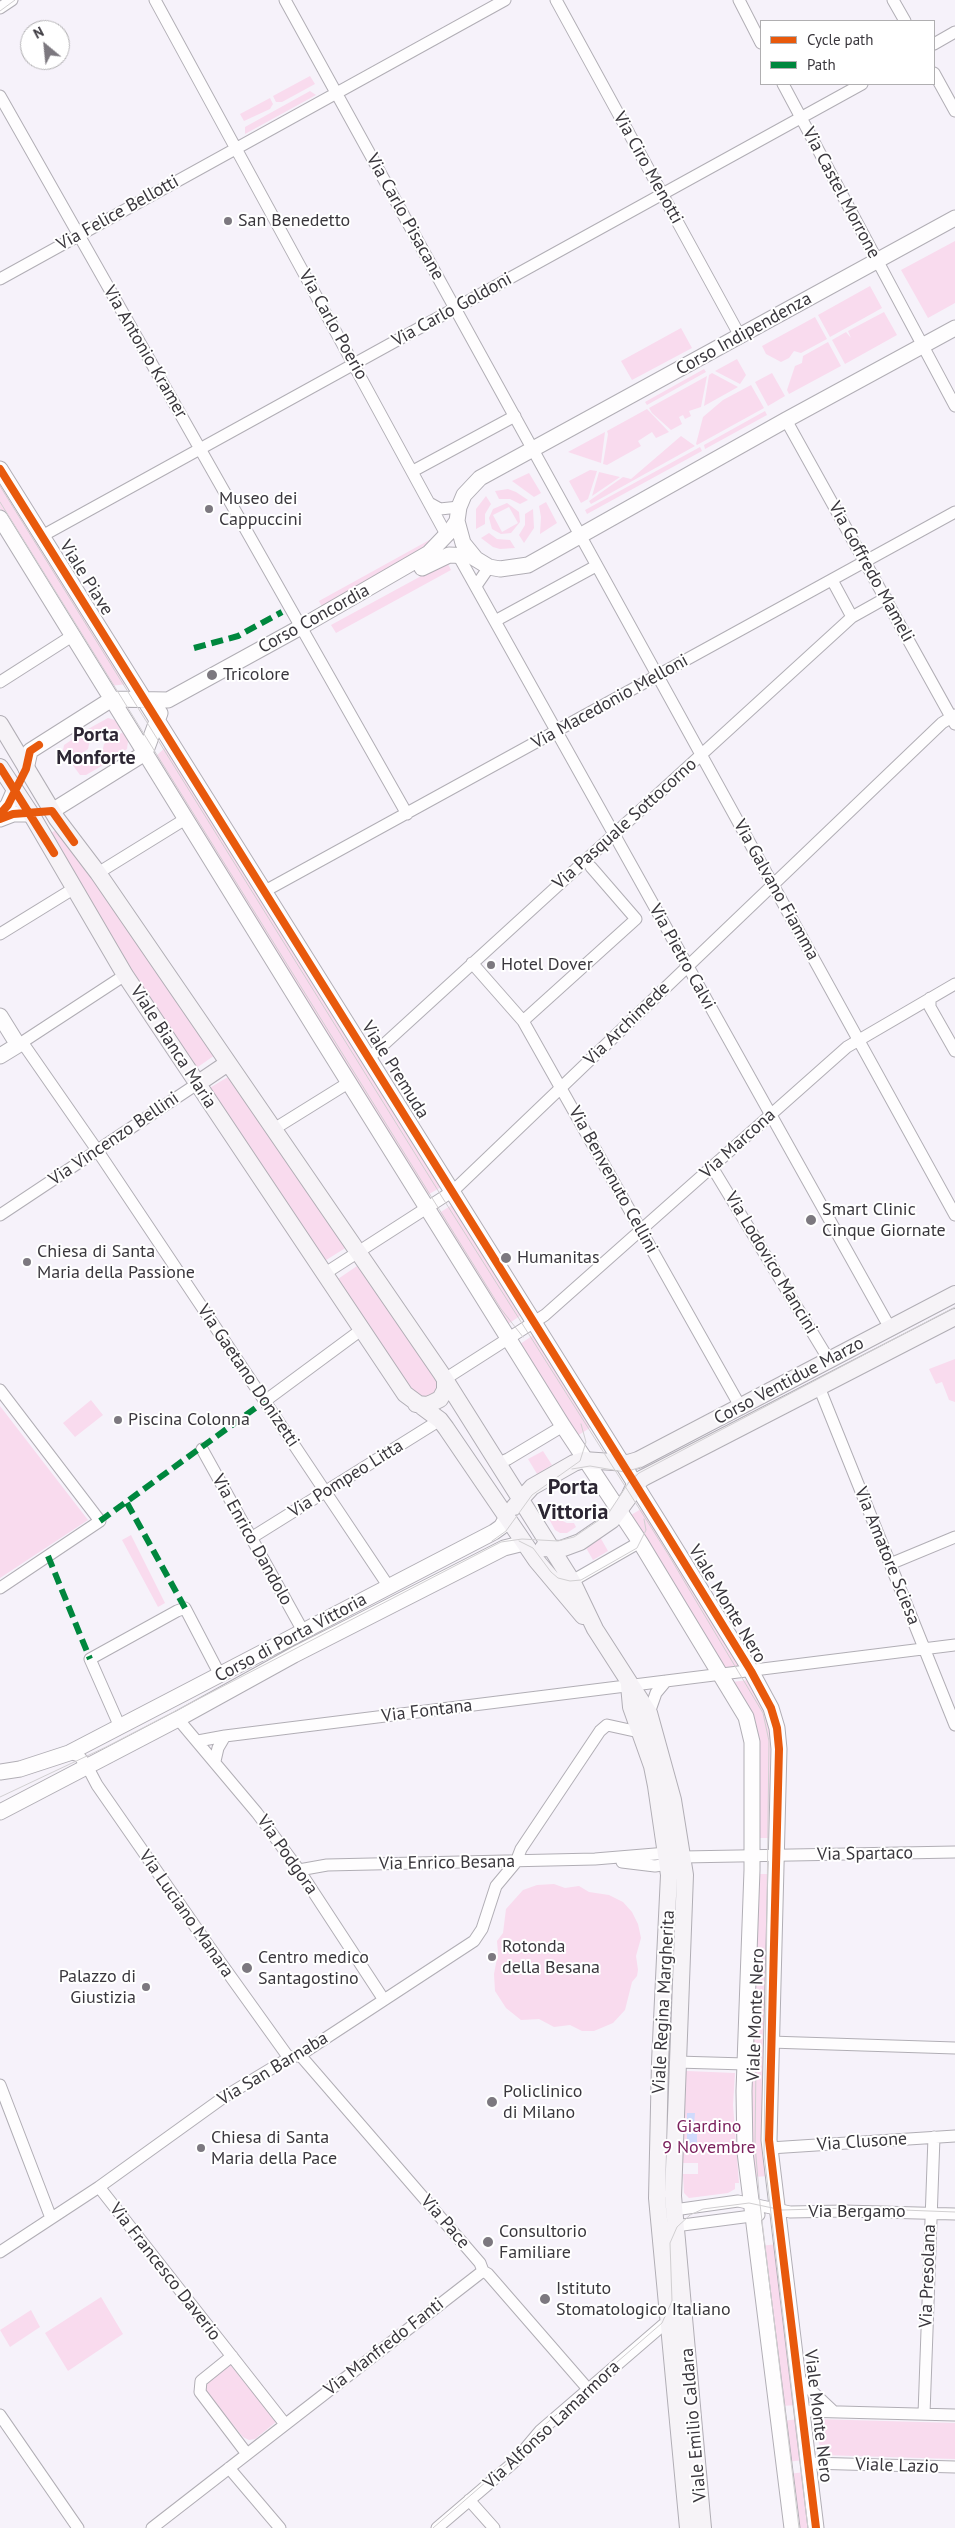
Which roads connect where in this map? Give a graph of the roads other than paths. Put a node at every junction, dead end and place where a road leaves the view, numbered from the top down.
1 (12, 0) edge
2 (155, 0) edge
3 (285, 0) edge
4 (505, 0) edge
5 (556, 0) edge
6 (739, 0) edge
7 (893, 0) edge
8 (0, 8) edge
9 (904, 20) edge
10 (955, 32) edge
11 (760, 41) edge
12 (935, 43) edge
13 (935, 75) edge
14 (784, 85) edge
15 (860, 85) edge
16 (337, 93) junction
17 (0, 96) edge
18 (955, 111) edge
19 (801, 118) junction
20 (237, 148) junction
21 (662, 194) junction
22 (955, 218) edge
23 (79, 235) junction
24 (878, 261) junction
25 (0, 279) edge
26 (455, 308) junction
27 (955, 328) edge
28 (740, 336) junction
29 (923, 346) junction
30 (354, 363) junction
31 (955, 406) edge
32 (515, 416) junction
33 (786, 420) junction
34 (200, 448) junction
35 (533, 449) junction
36 (0, 469) edge
37 (413, 471) junction
38 (431, 504) junction
39 (955, 512) edge
40 (458, 514) junction
41 (0, 518) edge
42 (42, 536) junction
43 (447, 536) junction
44 (580, 536) junction
45 (458, 555) junction
46 (476, 559) junction
47 (866, 561) junction
48 (489, 566) junction
49 (596, 566) junction
50 (832, 580) junction
51 (476, 586) junction
52 (886, 598) junction
53 (852, 617) junction
54 (495, 621) junction
55 (303, 629) junction
56 (72, 636) junction
57 (658, 676) junction
58 (0, 682) edge
59 (112, 699) junction
60 (147, 701) junction
61 (158, 718) junction
62 (954, 719) edge
63 (0, 724) edge
64 (557, 731) junction
65 (145, 753) junction
66 (701, 755) junction
67 (26, 769) junction
68 (2, 770) edge
69 (14, 789) junction
70 (52, 811) junction
71 (0, 814) edge
72 (31, 814) junction
73 (407, 814) junction
74 (187, 818) junction
75 (0, 819) edge
76 (614, 834) junction
77 (590, 867) dead end
78 (98, 873) junction
79 (772, 885) junction
80 (73, 889) junction
81 (265, 891) junction
82 (0, 934) edge
83 (472, 963) junction
84 (687, 967) junction
85 (125, 975) junction
86 (955, 984) edge
87 (930, 998) junction
88 (0, 1016) edge
89 (523, 1021) junction
90 (858, 1038) junction
91 (20, 1043) junction
92 (955, 1050) edge
93 (0, 1056) edge
94 (369, 1058) junction
95 (228, 1063) junction
96 (348, 1083) junction
97 (197, 1084) junction
98 (561, 1087) junction
99 (771, 1115) junction
100 (274, 1129) junction
101 (97, 1150) junction
102 (712, 1167) junction
103 (453, 1191) junction
104 (426, 1208) junction
105 (2, 1209) edge
106 (955, 1215) edge
107 (642, 1231) junction
108 (358, 1252) junction
109 (324, 1274) junction
110 (955, 1294) edge
111 (955, 1316) edge
112 (534, 1323) junction
113 (890, 1328) junction
114 (361, 1330) junction
115 (509, 1338) junction
116 (829, 1360) junction
117 (445, 1379) junction
118 (819, 1387) junction
119 (0, 1390) edge
120 (265, 1401) junction
121 (416, 1404) junction
122 (740, 1406) junction
123 (440, 1420) junction
124 (564, 1426) junction
125 (202, 1449) dead end
126 (586, 1461) junction
127 (622, 1463) junction
128 (497, 1464) junction
129 (480, 1477) junction
130 (635, 1484) junction
131 (325, 1492) junction
132 (520, 1500) junction
133 (619, 1511) junction
134 (507, 1517) junction
135 (955, 1537) edge
136 (251, 1538) junction
137 (640, 1542) junction
138 (524, 1543) junction
139 (552, 1550) junction
140 (890, 1564) junction
141 (572, 1581) junction
142 (389, 1587) junction
143 (0, 1588) edge
144 (569, 1601) junction
145 (595, 1629) junction
146 (303, 1631) junction
147 (955, 1645) edge
148 (924, 1649) junction
149 (751, 1671) junction
150 (220, 1675) junction
151 (722, 1675) junction
152 (666, 1681) junction
153 (629, 1685) junction
154 (649, 1713) junction
155 (178, 1719) junction
156 (955, 1725) edge
157 (120, 1727) junction
158 (639, 1732) junction
159 (225, 1736) junction
160 (198, 1741) junction
161 (69, 1753) junction
162 (215, 1762) junction
163 (87, 1766) junction
164 (0, 1772) edge
165 (0, 1812) edge
166 (955, 1852) edge
167 (776, 1856) junction
168 (683, 1857) junction
169 (752, 1857) junction
170 (667, 1858) junction
171 (516, 1862) junction
172 (299, 1870) junction
173 (384, 2000) junction
174 (770, 2042) junction
175 (955, 2048) edge
176 (300, 2054) junction
177 (289, 2058) junction
178 (660, 2062) junction
179 (676, 2062) junction
180 (745, 2064) junction
181 (0, 2085) edge
182 (955, 2136) edge
183 (934, 2138) junction
184 (770, 2148) junction
185 (99, 2187) junction
186 (752, 2210) junction
187 (784, 2212) junction
188 (930, 2213) junction
189 (955, 2214) edge
190 (51, 2218) junction
191 (666, 2219) junction
192 (0, 2252) edge
193 (483, 2271) junction
194 (676, 2323) junction
195 (232, 2356) junction
196 (799, 2379) junction
197 (588, 2389) junction
198 (802, 2411) junction
199 (833, 2411) junction
200 (0, 2414) edge
201 (778, 2414) junction
202 (924, 2414) junction
203 (955, 2415) edge
204 (285, 2424) junction
205 (247, 2454) junction
206 (784, 2463) junction
207 (809, 2463) junction
208 (955, 2467) edge
209 (229, 2468) junction
210 (469, 2500) junction
211 (78, 2528) edge
212 (152, 2528) edge
213 (280, 2528) edge
214 (437, 2528) edge
215 (494, 2528) edge
216 (688, 2528) edge
217 (703, 2528) edge
218 (792, 2528) edge
219 (816, 2528) edge

1 - 8 street
2 - 20 street, Via Carlo Poerio
3 - 16 street, Via Carlo Pisacane
4 - 16 street, Via Felice Bellotti
5 - 21 street, Via Ciro Menotti
6 - 11 street
7 - 9 street
10 - 12 street
13 - 18 street
14 - 19 street, Via Castel Morrone
15 - 19 street, Via Carlo Goldoni
16 - 20 street, Via Felice Bellotti
16 - 26 street, Via Carlo Pisacane
17 - 23 street, Via Antonio Kramer
19 - 21 street, Via Carlo Goldoni
19 - 24 street, Via Castel Morrone
20 - 23 street, Via Felice Bellotti
20 - 30 street, Via Carlo Poerio
21 - 26 street, Via Carlo Goldoni
21 - 28 street, Via Ciro Menotti
22 - 24 street, Corso Indipendenza
23 - 25 street, Via Felice Bellotti
23 - 34 street, Via Antonio Kramer
24 - 28 street, Corso Indipendenza
24 - 29 street, Via Castel Morrone
26 - 30 street, Via Carlo Goldoni
26 - 32 street, Via Carlo Pisacane
27 - 29 street
28 - 35 street, Corso Indipendenza
29 - 31 street, Via Castel Morrone
29 - 33 street
30 - 34 street, Via Carlo Goldoni
30 - 37 street, Via Carlo Poerio
32 - 35 street, Via Carlo Pisacane
32 - 37 street
33 - 44 street
33 - 47 street, Via Goffredo Mameli
34 - 42 street, Via Carlo Goldoni
34 - 55 street, Via Antonio Kramer
35 - 40 street
35 - 44 street
36 - 42 street, Viale Piave
37 - 38 street, Via Carlo Poerio
38 - 40 street
38 - 43 street, Via Carlo Poerio
39 - 47 street, Via Macedonio Melloni
40 - 43 street, Corso Concordia
40 - 46 street
41 - 56 street
42 - 60 street, Viale Piave
43 - 55 street, Corso Concordia
44 - 48 street
44 - 49 street, Via Galvano Fiamma
45 - 46 street
45 - 51 street, Via Pietro Calvi
45 - 55 street, Corso Concordia
46 - 48 street
47 - 50 street, Via Macedonio Melloni
47 - 52 street, Via Goffredo Mameli
48 - 51 street
49 - 54 street
49 - 57 street, Via Galvano Fiamma
50 - 53 street
50 - 57 street, Via Macedonio Melloni
51 - 54 street, Via Pietro Calvi
52 - 53 street, Via Pasquale Sottocorno
52 - 62 street, Via Goffredo Mameli
53 - 66 street, Via Pasquale Sottocorno
54 - 64 street, Via Pietro Calvi
55 - 60 street, Corso Concordia
55 - 61 street, Corso Concordia
55 - 73 street, Via Antonio Kramer
56 - 58 street
56 - 59 street
57 - 64 street, Via Macedonio Melloni
57 - 66 street, Via Galvano Fiamma
59 - 60 street, Corso Concordia
59 - 65 street
59 - 67 street
60 - 61 street, Viale Piave
61 - 65 street
61 - 81 street, Viale Premuda
62 - 79 street, Via Archimede
63 - 67 main road, Viale Bianca Maria
64 - 73 street, Via Macedonio Melloni
64 - 76 street, Via Pietro Calvi
65 - 70 street
65 - 74 street
66 - 76 street, Via Pasquale Sottocorno
66 - 79 street, Via Galvano Fiamma
67 - 69 main road
67 - 70 main road, Viale Bianca Maria
68 - 69 main road, Viale Bianca Maria
69 - 71 street
69 - 72 main road, Viale Bianca Maria
70 - 72 main road
70 - 78 main road, Viale Bianca Maria
72 - 75 street
72 - 80 main road, Viale Bianca Maria
73 - 81 street, Via Macedonio Melloni
74 - 78 street
74 - 96 street
76 - 83 street, Via Pasquale Sottocorno
76 - 84 street, Via Pietro Calvi
77 - 89 street
78 - 95 main road, Viale Bianca Maria
79 - 84 street, Via Archimede
79 - 90 street, Via Galvano Fiamma
80 - 82 street
80 - 85 main road, Viale Bianca Maria
81 - 94 street, Viale Premuda
83 - 89 street, Via Benvenuto Cellini
83 - 94 street, Via Pasquale Sottocorno
84 - 98 street, Via Archimede
84 - 99 street, Via Pietro Calvi
85 - 91 street
85 - 97 main road, Viale Bianca Maria
86 - 87 street, Via Marcona
87 - 90 street, Via Marcona
87 - 92 street
88 - 91 street, Via Gaetano Donizetti
89 - 98 street, Via Benvenuto Cellini
90 - 99 street, Via Marcona
90 - 106 street, Via Galvano Fiamma
91 - 93 street
91 - 101 street, Via Gaetano Donizetti
94 - 103 street, Viale Premuda
95 - 97 main road, Via Vincenzo Bellini
95 - 100 main road, Viale Bianca Maria
96 - 100 street
96 - 104 street
97 - 101 street, Via Vincenzo Bellini
97 - 109 main road, Viale Bianca Maria
98 - 103 street, Via Archimede
98 - 107 street, Via Benvenuto Cellini
99 - 102 street, Via Marcona
99 - 113 street, Via Pietro Calvi
100 - 108 main road, Viale Bianca Maria
101 - 105 street, Via Vincenzo Bellini
101 - 120 street, Via Gaetano Donizetti
102 - 107 street, Via Marcona
102 - 116 street, Via Lodovico Mancini
103 - 104 street
103 - 112 street, Viale Premuda
104 - 108 street
104 - 115 street
107 - 112 street, Via Marcona
107 - 122 street, Via Benvenuto Cellini
108 - 109 street
108 - 117 main road, Viale Bianca Maria
109 - 114 main road, Viale Bianca Maria
110 - 113 main road, Corso Ventidue Marzo
111 - 118 main road, Corso Ventidue Marzo
112 - 115 street, Via Marcona
112 - 127 street, Viale Premuda
113 - 116 main road, Corso Ventidue Marzo
114 - 120 street
114 - 121 main road, Viale Bianca Maria
115 - 117 street, Via Marcona
115 - 124 street
116 - 122 main road, Corso Ventidue Marzo
117 - 121 main road
117 - 128 main road, Viale Bianca Maria
118 - 130 main road, Corso Ventidue Marzo
118 - 140 street, Via Amatore Sciesa
119 - 143 street
120 - 131 street, Via Gaetano Donizetti
121 - 123 main road, Viale Bianca Maria
122 - 127 main road, Corso Ventidue Marzo
123 - 129 main road, Viale Bianca Maria
123 - 131 street, Via Pompeo Litta
124 - 126 street
124 - 128 street
125 - 136 street, Via Enrico Dandolo
126 - 127 main road, Corso Ventidue Marzo
126 - 132 main road
126 - 133 street
127 - 130 street, Viale Monte Nero
128 - 129 main road
128 - 132 main road, Viale Bianca Maria
129 - 134 main road, Viale Bianca Maria
130 - 133 main road
130 - 149 street, Viale Monte Nero
131 - 136 street, Via Pompeo Litta
131 - 142 street, Via Gaetano Donizetti
132 - 134 main road
132 - 139 main road
133 - 137 street, Viale Monte Nero
133 - 139 main road
134 - 138 main road, Viale Bianca Maria
134 - 142 street, Corso di Porta Vittoria
135 - 140 street
136 - 146 street, Via Enrico Dandolo
137 - 141 street
137 - 151 street, Viale Monte Nero
138 - 139 main road
138 - 144 main road, Viale Bianca Maria
138 - 155 street, Corso di Porta Vittoria
139 - 141 main road
140 - 148 street, Via Amatore Sciesa
141 - 144 main road
141 - 145 main road
142 - 146 street, Corso di Porta Vittoria
144 - 145 main road, Viale Bianca Maria
145 - 153 main road, Viale Regina Margherita
146 - 150 street, Corso di Porta Vittoria
147 - 148 street, Via Fontana
148 - 149 street, Via Fontana
148 - 156 street, Via Amatore Sciesa
149 - 151 street, Via Fontana
149 - 167 street, Viale Monte Nero
150 - 157 street, Corso di Porta Vittoria
150 - 157 street
151 - 152 street, Via Fontana
151 - 169 street, Viale Monte Nero
152 - 153 street, Via Fontana
152 - 154 street
153 - 154 main road, Viale Regina Margherita
153 - 158 main road, Viale Regina Margherita
153 - 159 street, Via Fontana
154 - 168 main road, Viale Regina Margherita
155 - 160 street, Via Podgora
155 - 163 street, Corso di Porta Vittoria
157 - 161 street, Corso di Porta Vittoria
158 - 170 main road, Viale Regina Margherita
158 - 171 street, Via San Barnaba
159 - 160 street, Via Fontana
159 - 162 street
160 - 162 street, Via Podgora
161 - 163 street
161 - 164 street, Corso di Porta Vittoria
162 - 172 street, Via Podgora
163 - 165 street, Corso di Porta Vittoria
163 - 177 street, Via Luciano Manara
166 - 167 street, Via Spartaco
167 - 169 street
167 - 174 street, Viale Monte Nero
168 - 169 street
168 - 170 main road
168 - 179 main road, Viale Regina Margherita
169 - 180 street, Viale Monte Nero
170 - 171 street, Via Enrico Besana
170 - 178 main road, Viale Regina Margherita
171 - 172 street, Via Enrico Besana
171 - 173 street, Via San Barnaba
172 - 173 street, Via Podgora
173 - 176 street, Via San Barnaba
174 - 175 street
174 - 184 street, Viale Monte Nero
176 - 177 street, Via San Barnaba
176 - 193 street, Via Pace
177 - 185 street, Via San Barnaba
178 - 179 main road
178 - 191 main road, Viale Regina Margherita
179 - 180 street
179 - 191 main road, Viale Regina Margherita
180 - 186 street, Viale Monte Nero
181 - 190 street
182 - 183 street, Via Clusone
183 - 184 street, Via Clusone
183 - 188 street, Via Presolana
184 - 187 street, Viale Monte Nero
185 - 190 street, Via San Barnaba
185 - 195 street, Via Francesco Daverio
186 - 187 street
186 - 191 street
186 - 191 street
186 - 201 street, Viale Monte Nero
187 - 188 street, Via Bergamo
187 - 196 street, Viale Monte Nero
188 - 189 street, Via Bergamo
188 - 202 street, Via Presolana
190 - 192 street, Via San Barnaba
191 - 194 main road, Viale Regina Margherita
193 - 197 street, Via Pace
193 - 204 street, Via Manfredo Fanti
194 - 197 street, Via Alfonso Lamarmora
194 - 216 main road, Viale Emilio Caldara
194 - 217 main road, Viale Emilio Caldara
195 - 204 street, Via Francesco Daverio
195 - 205 street
196 - 198 street, Viale Monte Nero
196 - 199 street
197 - 210 street, Via Alfonso Lamarmora
198 - 199 street
198 - 201 street
198 - 207 street, Viale Monte Nero
199 - 202 street
200 - 211 street
201 - 206 street, Viale Monte Nero
202 - 203 street
204 - 205 street, Via Manfredo Fanti
205 - 209 street
206 - 207 street
206 - 218 street, Viale Monte Nero
207 - 208 street, Viale Lazio
207 - 219 street, Viale Monte Nero
209 - 212 street
209 - 213 street
210 - 214 street, Via Alfonso Lamarmora
210 - 215 street

